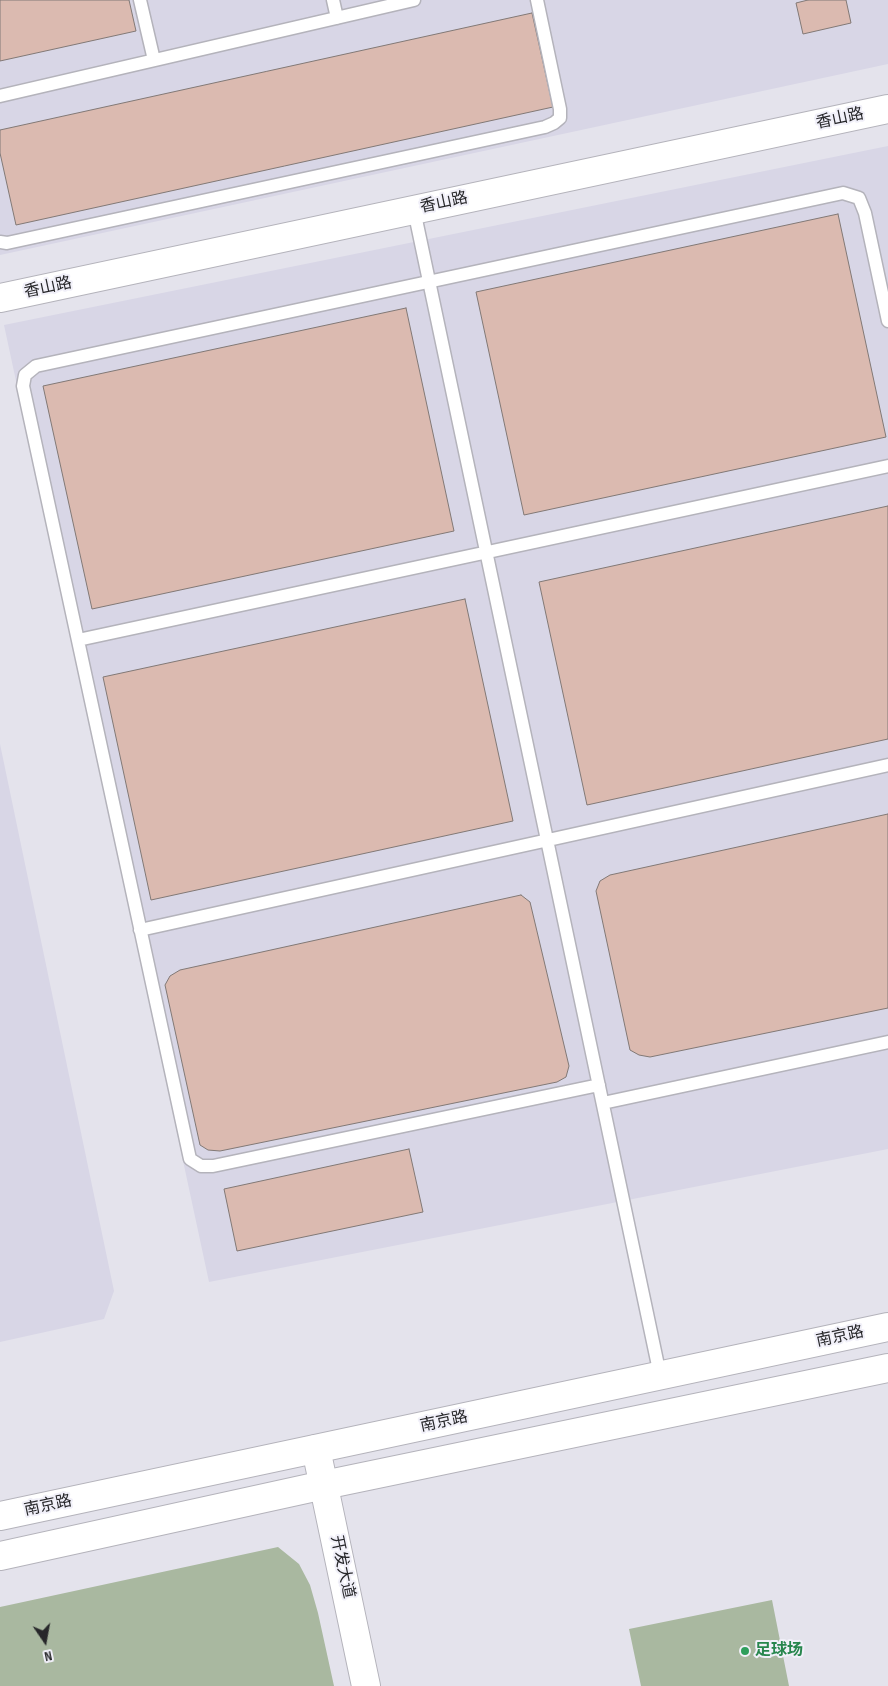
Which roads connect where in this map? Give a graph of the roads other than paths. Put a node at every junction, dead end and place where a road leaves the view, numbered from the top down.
1 (140, 0) edge
2 (333, 0) edge
3 (414, 0) edge
4 (537, 0) edge
5 (337, 18) junction
6 (154, 60) junction
7 (0, 96) edge
8 (888, 109) edge
9 (414, 210) junction
10 (0, 242) edge
11 (430, 282) junction
12 (0, 298) edge
13 (888, 321) edge
14 (888, 466) edge
15 (487, 552) junction
16 (78, 640) junction
17 (888, 765) edge
18 (548, 840) junction
19 (140, 930) junction
20 (888, 1042) edge
21 (599, 1084) junction
22 (603, 1103) junction
23 (888, 1327) edge
24 (888, 1368) edge
25 (660, 1375) junction
26 (316, 1449) junction
27 (324, 1485) junction
28 (0, 1516) edge
29 (0, 1556) edge
30 (366, 1686) edge

1 - 6 lane
2 - 5 lane
3 - 5 lane
4 - 10 lane
5 - 6 lane
6 - 7 lane
8 - 9 main road, 香山路
9 - 11 lane
9 - 12 main road, 香山路
11 - 13 lane
11 - 15 lane
11 - 16 lane
14 - 15 lane
15 - 16 lane
15 - 18 lane
16 - 19 lane
17 - 18 lane
18 - 19 lane
18 - 21 lane
19 - 21 lane
20 - 22 lane
21 - 22 lane
22 - 25 lane
23 - 25 main road, 南京路
24 - 27 main road
25 - 26 main road, 南京路
26 - 27 main road, 开发大道
26 - 28 main road, 南京路
27 - 29 main road
27 - 30 main road, 开发大道

